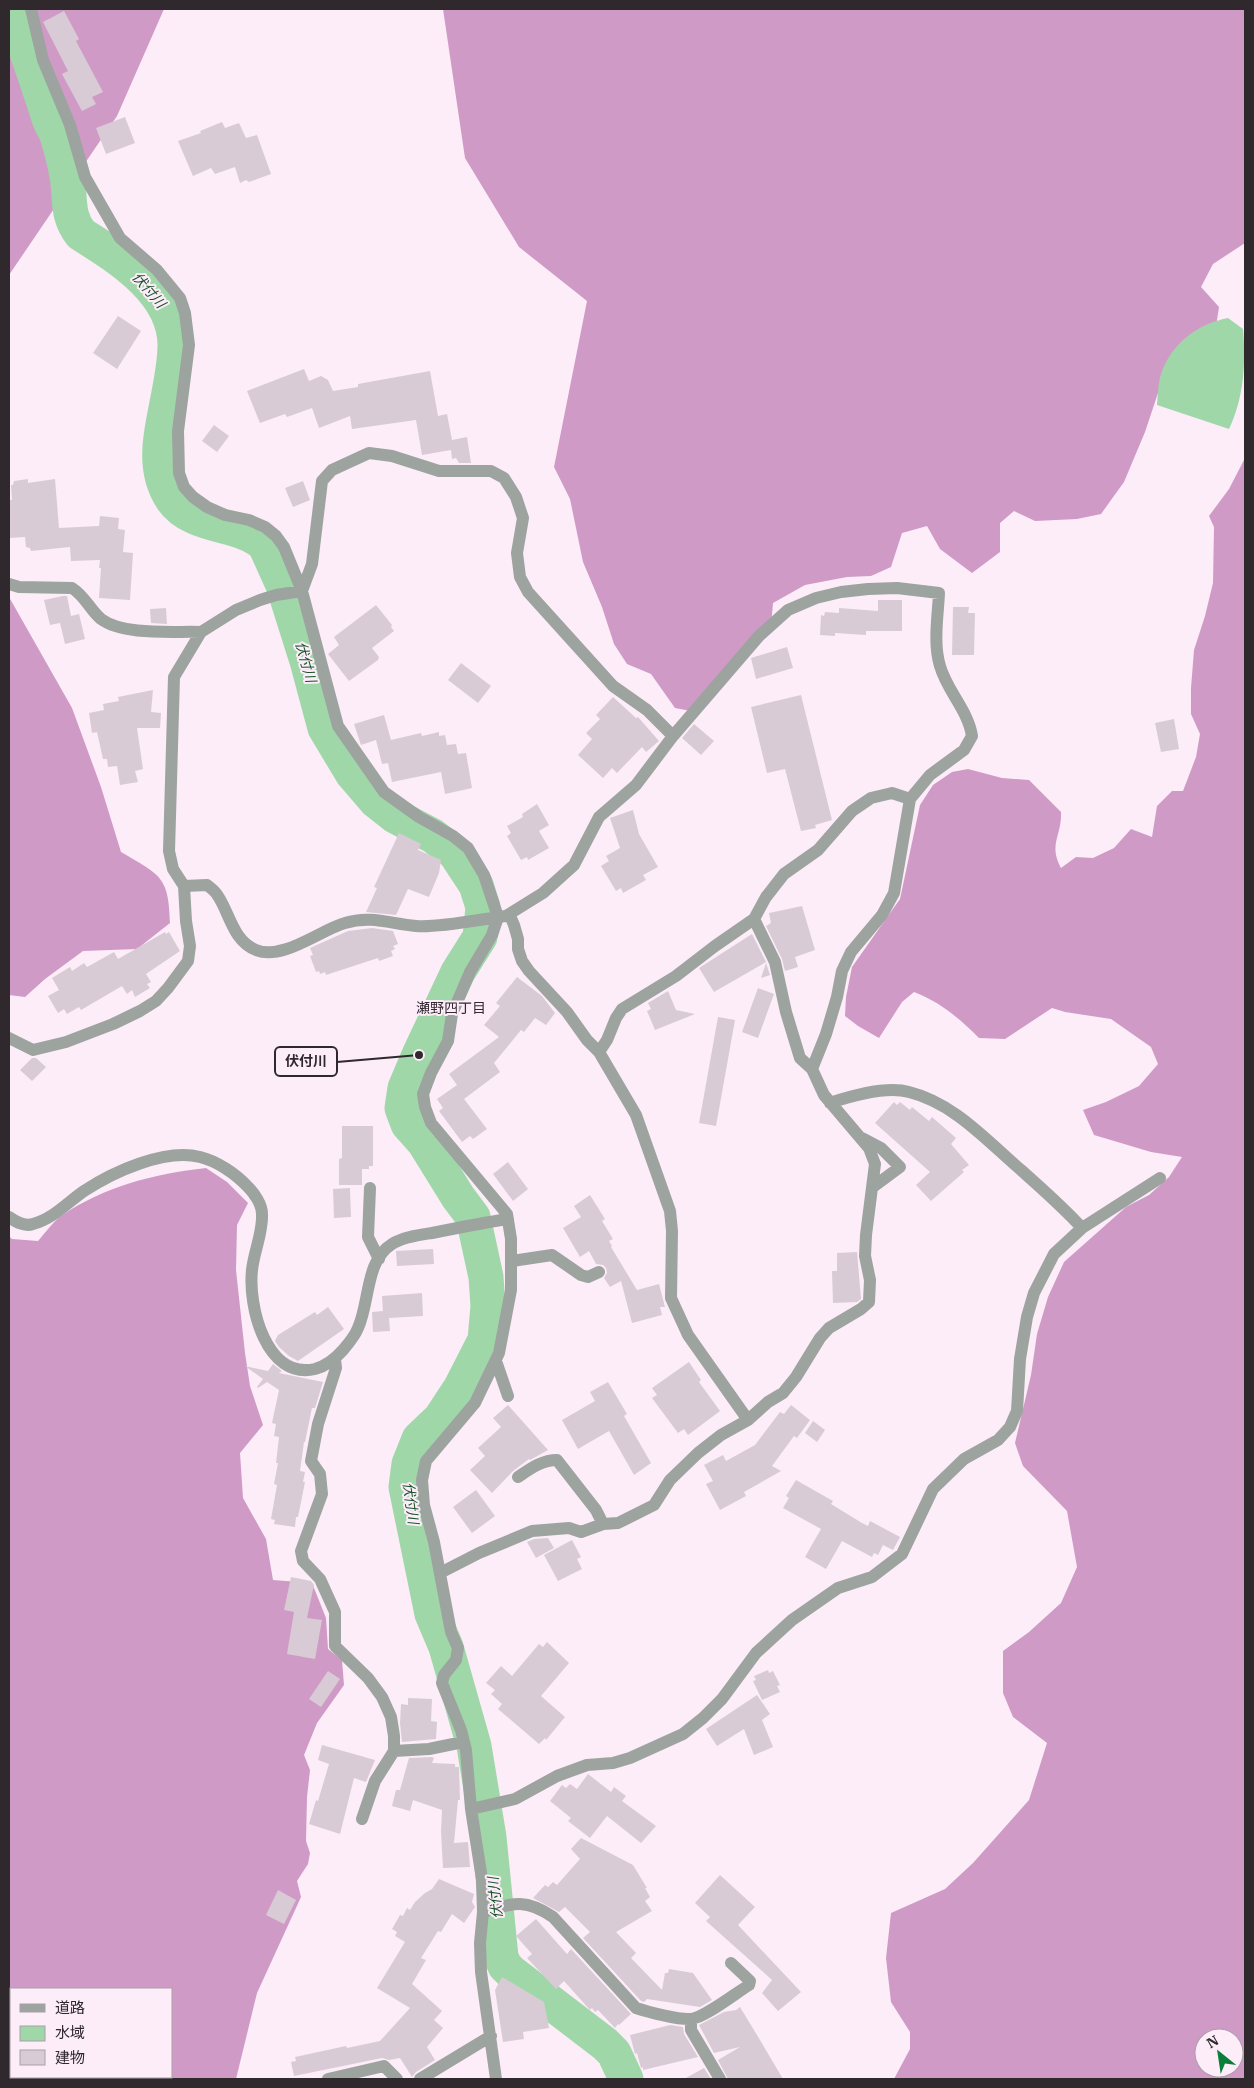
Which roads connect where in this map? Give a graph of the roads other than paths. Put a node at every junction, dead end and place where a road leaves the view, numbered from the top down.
1 (31, 9) edge
2 (9, 584) edge
3 (297, 592) junction
4 (201, 632) junction
5 (673, 736) junction
6 (910, 799) junction
7 (184, 886) junction
8 (497, 917) junction
9 (754, 919) junction
10 (9, 1038) edge
11 (599, 1052) junction
12 (812, 1069) junction
13 (830, 1103) junction
14 (861, 1138) junction
15 (1160, 1178) dead end
16 (872, 1187) junction
17 (370, 1188) dead end
18 (9, 1217) edge
19 (508, 1219) junction
20 (1082, 1228) junction
21 (379, 1259) junction
22 (512, 1260) junction
23 (598, 1272) dead end
24 (335, 1359) junction
25 (496, 1361) junction
26 (508, 1396) dead end
27 (748, 1420) junction
28 (518, 1476) dead end
29 (603, 1524) junction
30 (440, 1573) junction
31 (463, 1742) junction
32 (394, 1751) junction
33 (474, 1808) junction
34 (362, 1820) dead end
35 (483, 1912) junction
36 (731, 1963) dead end
37 (691, 2019) junction
38 (490, 2036) junction
39 (328, 2079) edge
40 (397, 2079) edge
41 (420, 2079) edge
42 (496, 2079) edge
43 (720, 2079) edge

1 - 3 street
2 - 4 street
3 - 4 street
3 - 5 street
3 - 8 street
4 - 7 street
5 - 6 street
5 - 8 street
6 - 9 street
6 - 12 street
7 - 8 street
7 - 10 street
8 - 11 street
8 - 19 street
9 - 11 street
9 - 12 street
11 - 27 street
12 - 13 street
13 - 14 street
13 - 20 street
14 - 16 street
14 - 16 street
15 - 20 street
16 - 27 street
17 - 21 street
18 - 24 street
19 - 21 street
19 - 22 street
20 - 33 street
21 - 24 street
22 - 23 street
22 - 25 street
24 - 32 street
25 - 26 street
25 - 30 street
27 - 29 street
28 - 29 street
29 - 30 street
30 - 31 street
31 - 32 street
31 - 33 street
32 - 34 street
33 - 35 street
35 - 37 street
35 - 38 street
36 - 37 street
37 - 43 street
38 - 41 street
38 - 42 street
39 - 40 street

